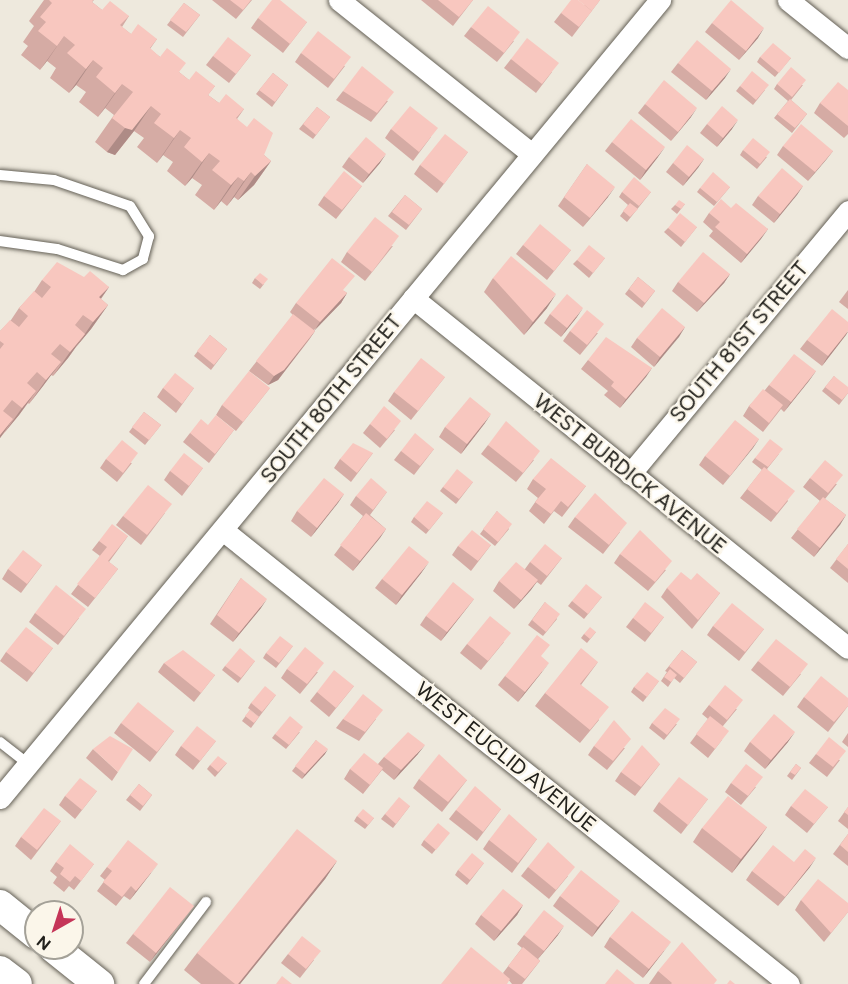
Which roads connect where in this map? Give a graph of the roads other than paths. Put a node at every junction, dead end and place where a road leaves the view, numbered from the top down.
1 (339, 0) edge
2 (660, 0) edge
3 (788, 0) edge
4 (848, 48) edge
5 (532, 154) junction
6 (0, 175) edge
7 (848, 211) edge
8 (0, 241) edge
9 (413, 298) junction
10 (630, 474) junction
11 (224, 531) junction
12 (848, 648) edge
13 (0, 742) edge
14 (28, 764) junction
15 (0, 798) edge
16 (206, 902) dead end
17 (0, 905) edge
18 (24, 924) edge
19 (69, 960) edge
20 (0, 971) edge
21 (17, 984) edge
22 (99, 984) edge
23 (144, 984) edge
24 (789, 984) edge

1 - 5 street
2 - 5 street, SOUTH 80TH STREET
3 - 4 street
5 - 9 street, SOUTH 80TH STREET
6 - 8 lane
7 - 10 street, SOUTH 81ST STREET
9 - 10 street, WEST BURDICK AVENUE
9 - 11 street, SOUTH 80TH STREET
10 - 12 street, WEST BURDICK AVENUE
11 - 14 street, SOUTH 80TH STREET
11 - 24 street, WEST EUCLID AVENUE
13 - 14 lane
14 - 15 street, SOUTH 80TH STREET
16 - 23 lane
17 - 18 main road
19 - 22 main road
20 - 21 main road

